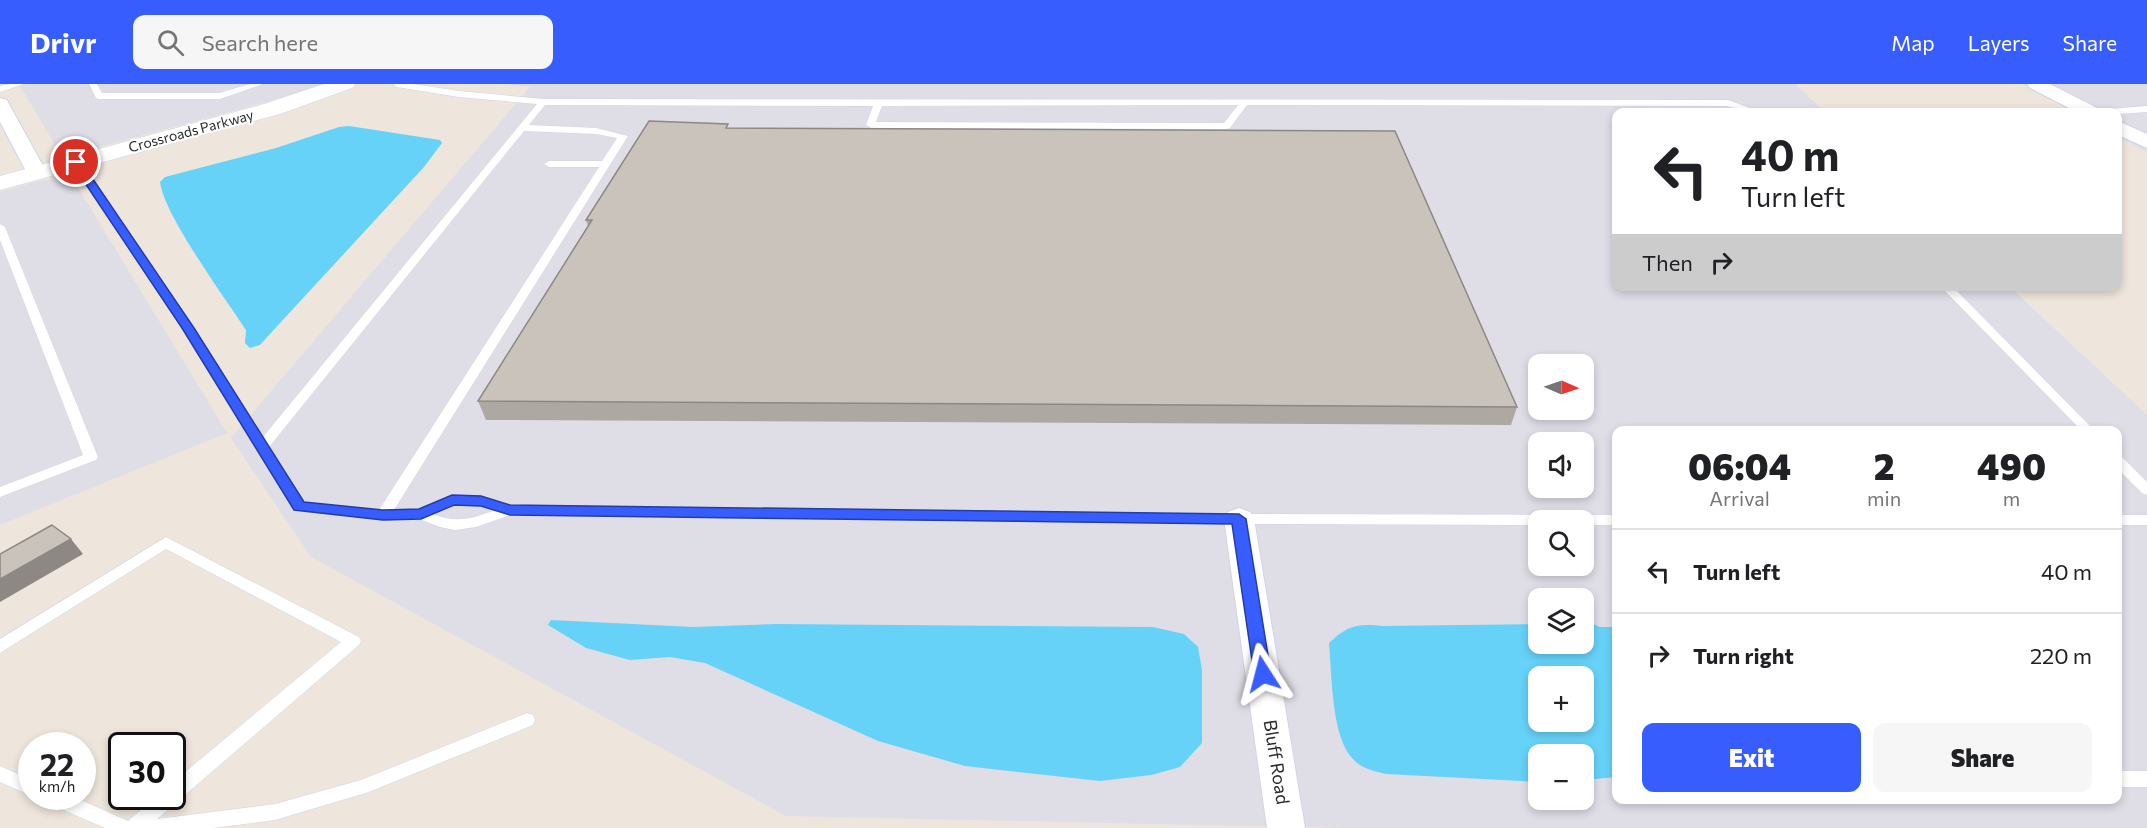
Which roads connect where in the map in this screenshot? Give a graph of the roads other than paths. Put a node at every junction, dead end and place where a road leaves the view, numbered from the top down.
1 (20, 84) edge
2 (93, 84) edge
3 (259, 84) edge
4 (345, 84) edge
5 (397, 84) edge
6 (2036, 84) edge
7 (0, 89) edge
8 (543, 102) junction
9 (1244, 102) junction
10 (0, 104) edge
11 (878, 104) junction
12 (1744, 108) edge
13 (2082, 108) edge
14 (2147, 109) edge
15 (2122, 111) edge
16 (523, 128) junction
17 (2122, 129) edge
18 (2147, 142) edge
19 (76, 162) junction
20 (549, 164) dead end
21 (605, 164) junction
22 (37, 173) junction
23 (0, 183) edge
24 (0, 227) edge
25 (1950, 291) edge
26 (2084, 426) edge
27 (262, 447) junction
28 (2122, 465) edge
29 (2147, 490) edge
30 (0, 492) edge
31 (510, 510) junction
32 (421, 514) junction
33 (383, 515) junction
34 (1239, 519) junction
35 (1612, 520) edge
36 (2122, 520) edge
37 (2147, 520) edge
38 (0, 647) edge
39 (527, 720) dead end
40 (0, 774) edge
41 (2122, 779) edge
42 (2147, 779) edge
43 (18, 782) edge
44 (186, 782) edge
45 (83, 810) edge
46 (154, 810) edge
47 (125, 828) edge
48 (133, 828) edge
49 (148, 828) edge
50 (1286, 828) edge

1 - 7 lane
2 - 3 lane
4 - 19 street, Crossroads Parkway
5 - 8 lane
6 - 13 street
8 - 11 lane
8 - 16 lane
9 - 11 lane
9 - 11 lane
9 - 12 lane
10 - 22 street
14 - 15 lane
16 - 21 lane
16 - 27 lane
17 - 18 street
19 - 22 street, Crossroads Parkway
19 - 27 lane
20 - 21 lane
21 - 33 lane
22 - 23 street, Crossroads Parkway
24 - 30 lane
25 - 26 lane
27 - 33 lane
28 - 29 lane
31 - 32 lane
31 - 32 lane
31 - 34 lane
32 - 33 lane
34 - 35 lane
34 - 50 street, Bluff Road
36 - 37 lane
38 - 44 lane
39 - 49 lane
40 - 43 lane
41 - 42 lane
45 - 47 lane
46 - 48 lane

